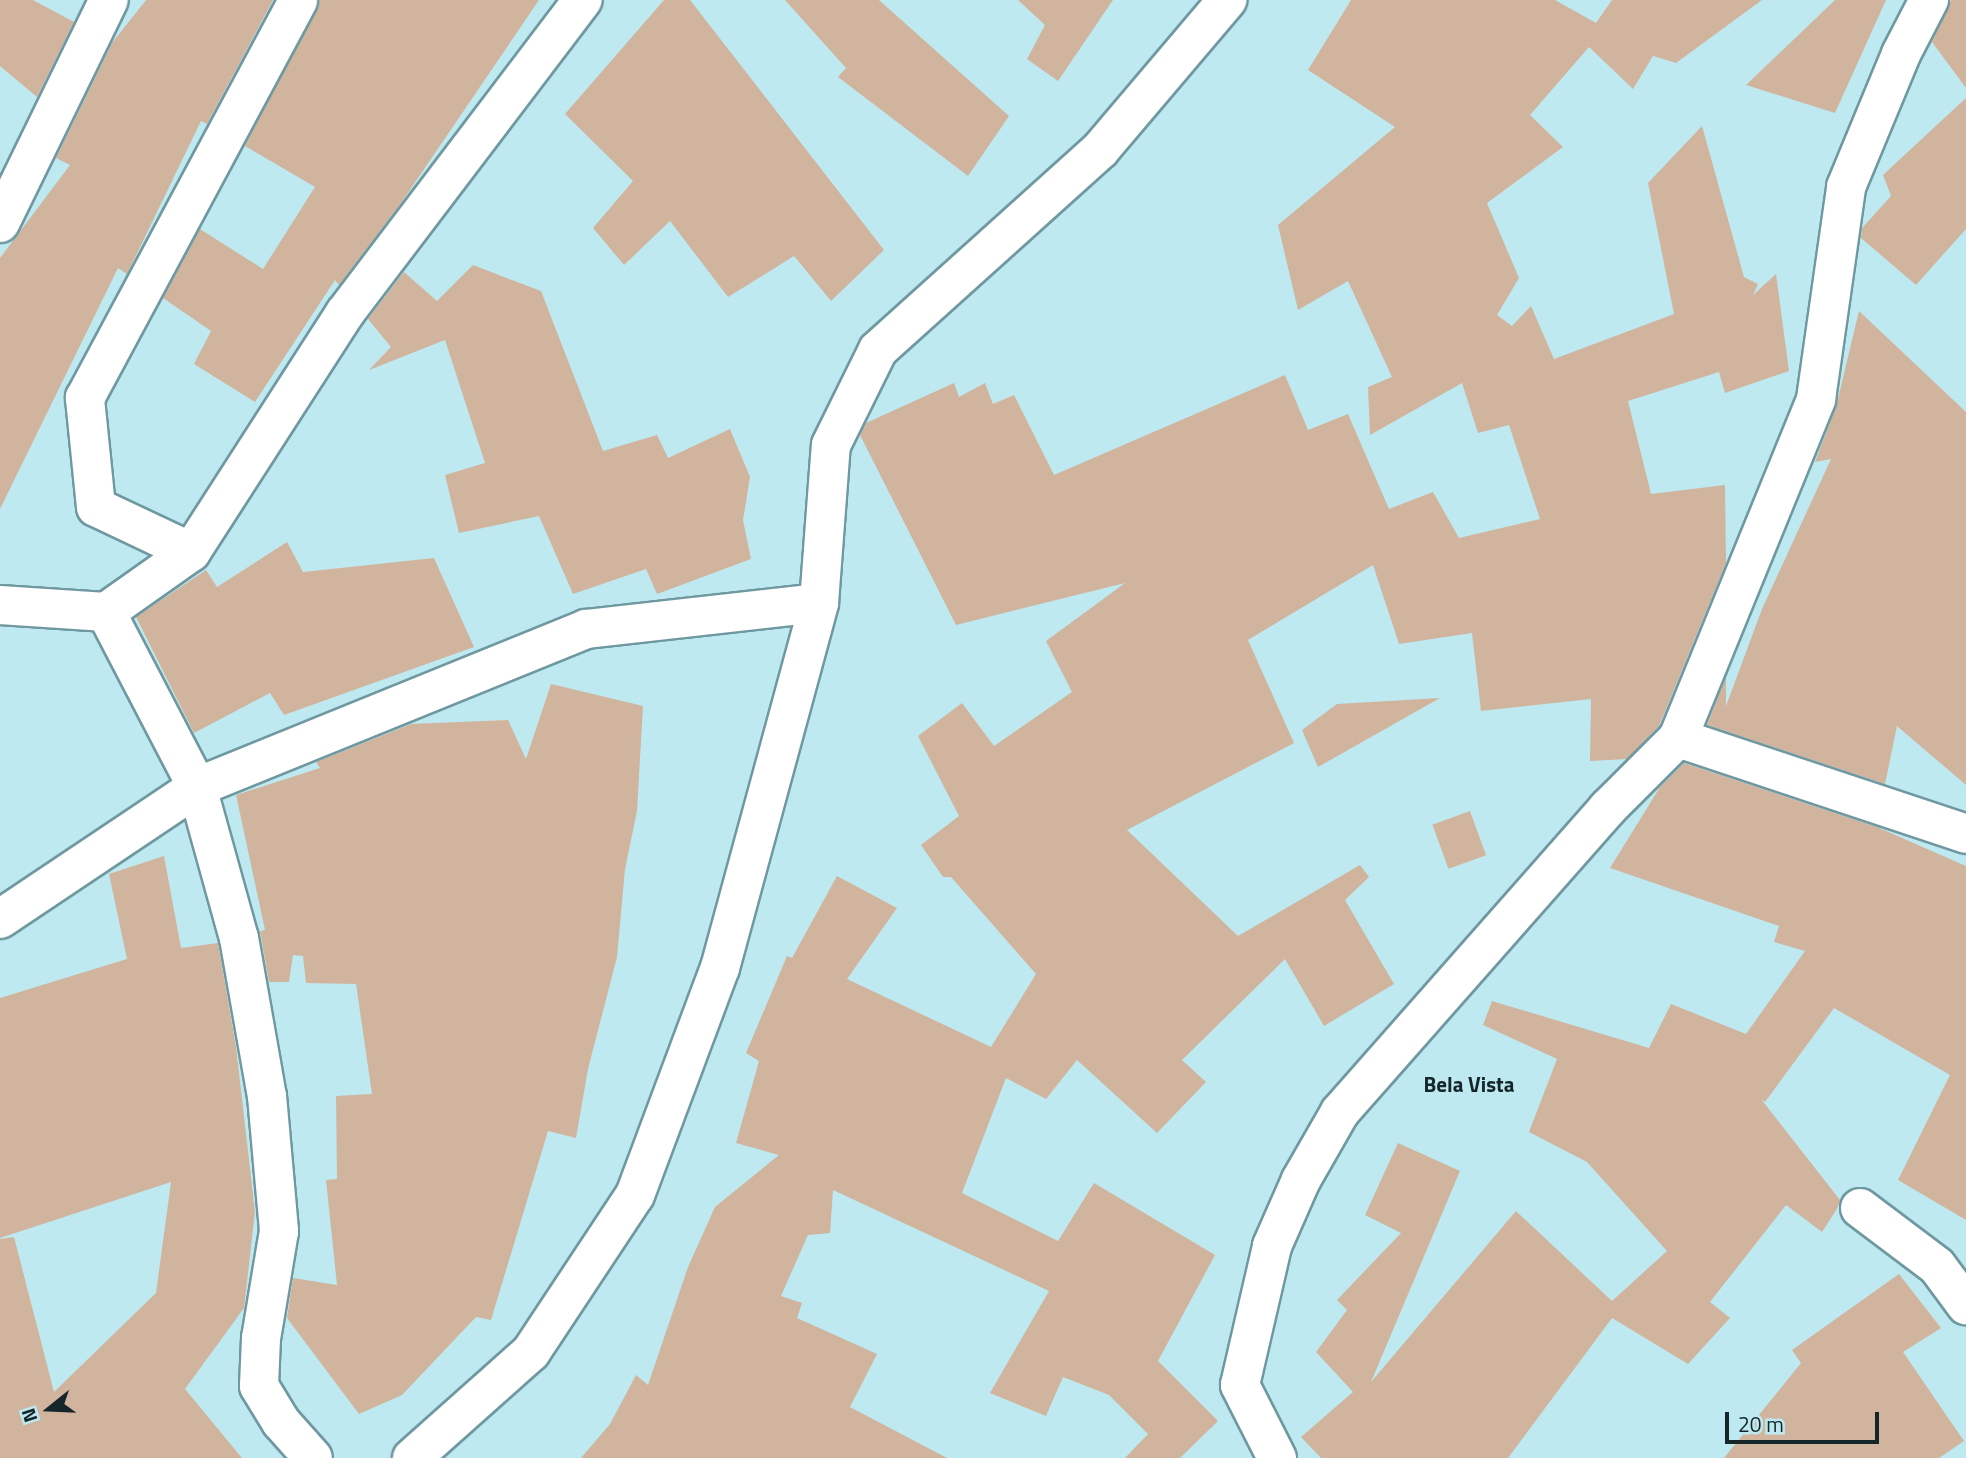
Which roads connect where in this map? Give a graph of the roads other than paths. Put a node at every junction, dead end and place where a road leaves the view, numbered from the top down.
1 (109, 0) edge
2 (298, 0) edge
3 (583, 0) edge
4 (1227, 0) edge
5 (1929, 0) edge
6 (0, 223) edge
7 (191, 552) junction
8 (819, 603) junction
9 (0, 605) edge
10 (106, 612) junction
11 (1678, 738) junction
12 (197, 787) junction
13 (1966, 834) edge
14 (0, 919) edge
15 (1860, 1208) dead end
16 (1966, 1305) edge
17 (313, 1458) edge
18 (412, 1458) edge
19 (1277, 1458) edge

1 - 6 street
2 - 7 street
3 - 7 street
4 - 8 street
5 - 11 street
7 - 10 street
8 - 12 street
8 - 18 street
9 - 10 street
10 - 12 street
11 - 13 street
11 - 19 street
12 - 14 street
12 - 17 street
15 - 16 street

